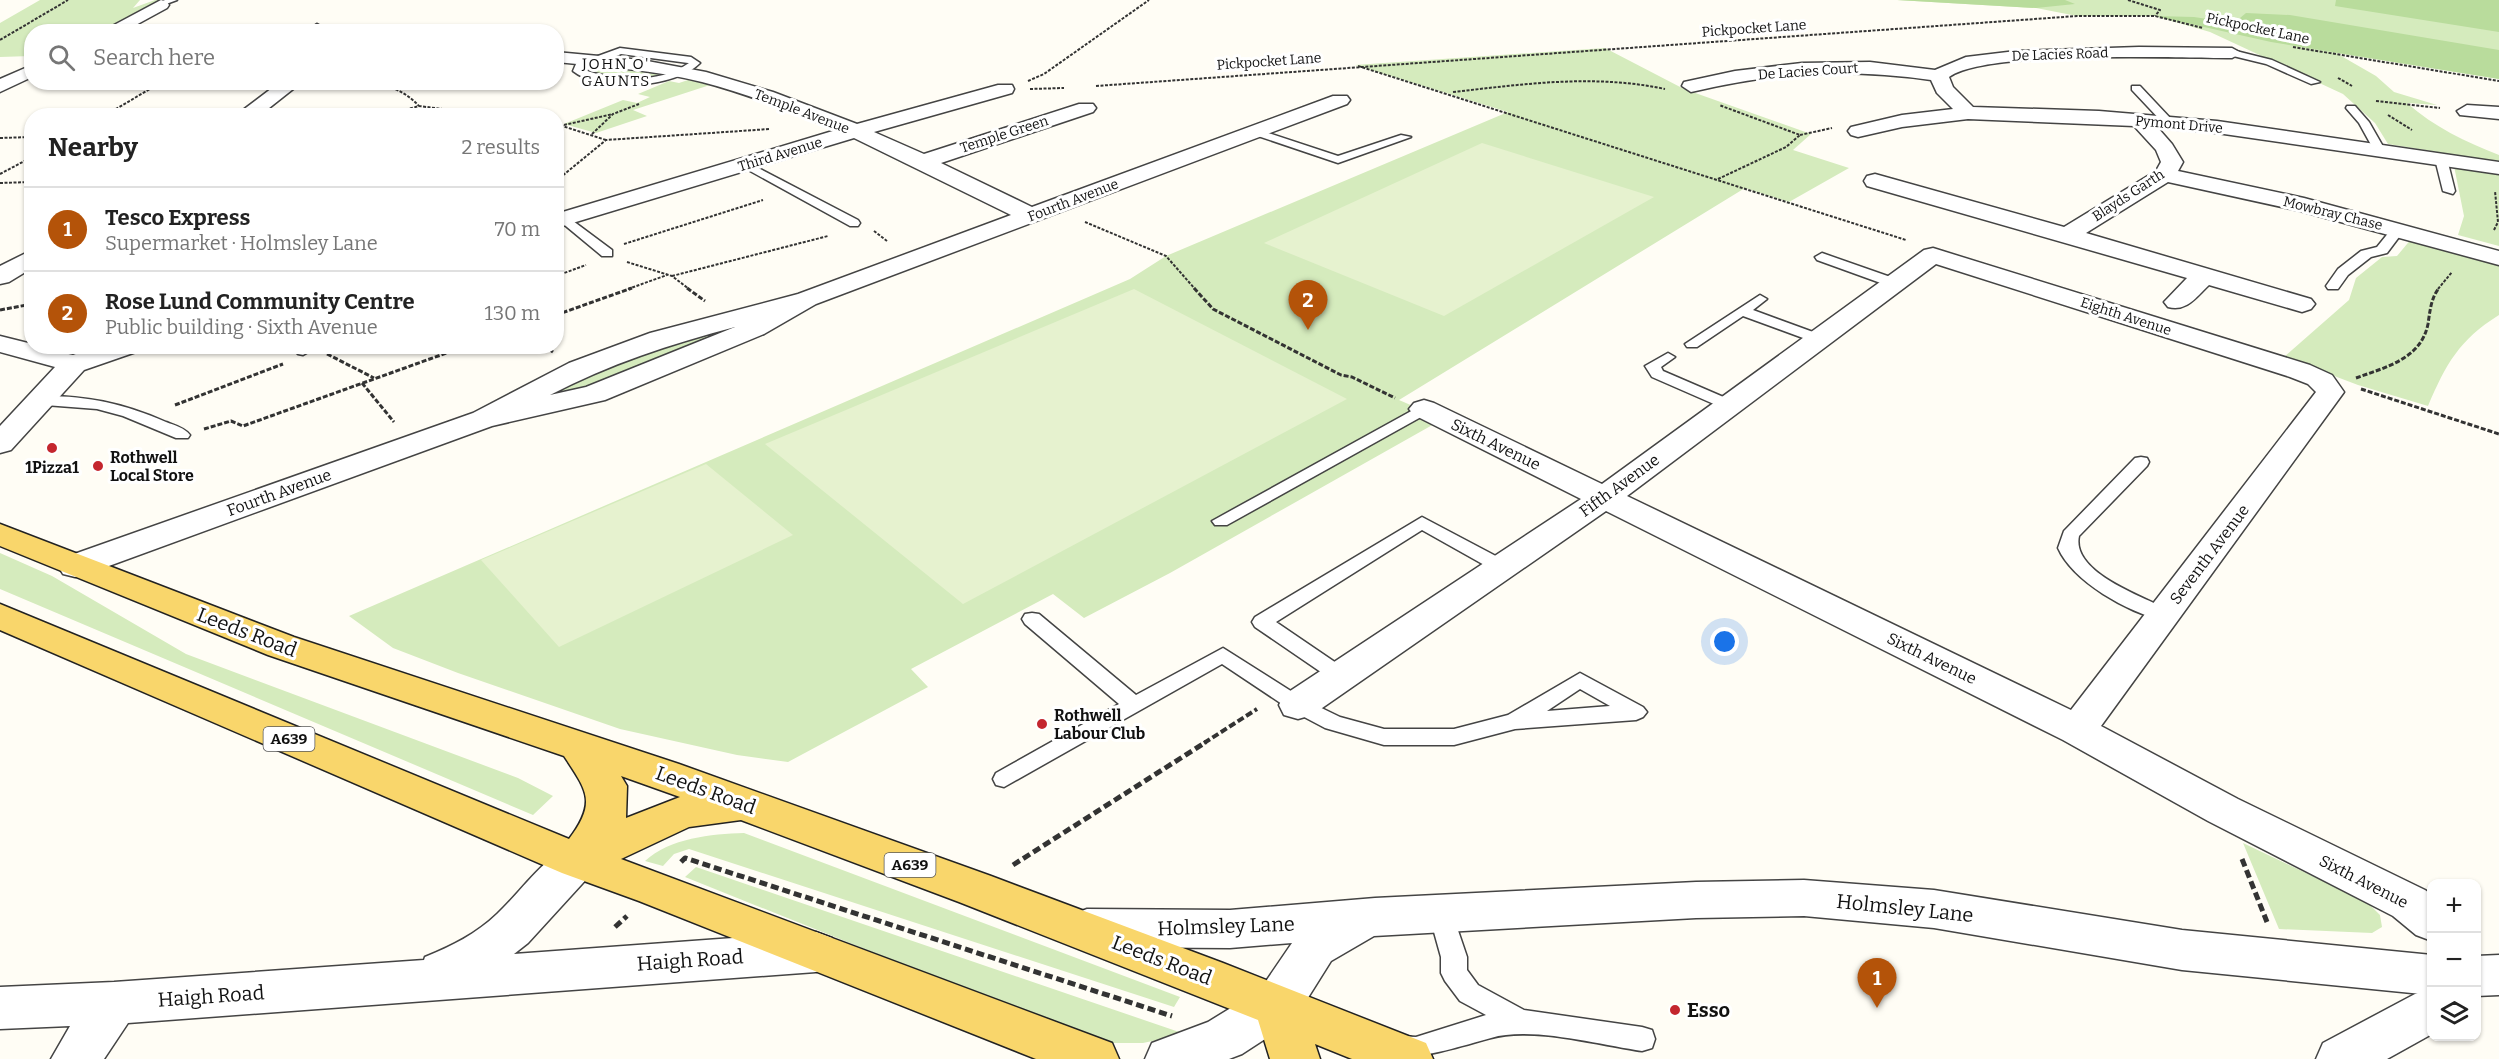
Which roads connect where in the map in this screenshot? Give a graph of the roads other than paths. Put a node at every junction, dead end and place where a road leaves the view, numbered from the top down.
1 (167, 3) edge
2 (125, 24) edge
3 (2232, 53) joint
4 (564, 58) edge
5 (1939, 76) junction
6 (24, 80) edge
7 (1700, 80) dead end
8 (2315, 82) dead end
9 (0, 86) edge
10 (2136, 88) dead end
11 (1005, 89) road end
12 (282, 90) edge
13 (1340, 100) dead end
14 (256, 108) edge
15 (1086, 108) dead end
16 (2351, 108) dead end
17 (2467, 111) road end
18 (1968, 113) junction
19 (2499, 113) edge
20 (2140, 120) junction
21 (2168, 122) junction
22 (855, 131) junction
23 (1858, 131) dead end
24 (1256, 132) junction
25 (1405, 137) dead end
26 (2379, 150) junction
27 (2441, 159) junction
28 (922, 162) junction
29 (745, 164) junction
30 (2496, 168) edge
31 (2165, 175) junction
32 (1875, 181) dead end
33 (2449, 191) dead end
34 (1041, 212) junction
35 (564, 219) edge
36 (564, 222) edge
37 (858, 224) road end
38 (2399, 229) junction
39 (2067, 235) junction
40 (609, 254) road end
41 (1933, 255) joint
42 (2491, 255) edge
43 (1822, 257) dead end
44 (24, 262) edge
45 (0, 277) edge
46 (2203, 277) junction
47 (1894, 283) junction
48 (2334, 286) dead end
49 (807, 299) junction
50 (1761, 299) dead end
51 (2177, 302) dead end
52 (2302, 304) dead end
53 (1742, 310) junction
54 (1819, 339) junction
55 (0, 344) edge
56 (1692, 344) dead end
57 (24, 350) edge
58 (39, 354) edge
59 (102, 354) edge
60 (1668, 357) dead end
61 (74, 363) junction
62 (2324, 382) joint
63 (38, 401) junction
64 (1729, 405) junction
65 (1424, 409) joint
66 (483, 419) junction
67 (183, 435) road end
68 (0, 444) edge
69 (2141, 462) dead end
70 (1605, 497) junction
71 (1221, 521) dead end
72 (0, 534) edge
73 (75, 566) junction
74 (1502, 567) junction
75 (2164, 615) junction
76 (0, 616) edge
77 (1032, 619) dead end
78 (1341, 676) junction
79 (1287, 699) junction
80 (1134, 706) junction
81 (1515, 721) dead end
82 (2077, 730) junction
83 (578, 746) junction
84 (1004, 779) dead end
85 (744, 804) junction
86 (578, 861) junction
87 (1441, 914) junction
88 (1376, 917) junction
89 (2427, 918) edge
90 (1076, 928) junction
91 (816, 952) junction
92 (2427, 975) edge
93 (421, 980) junction
94 (114, 1003) junction
95 (1277, 1005) junction
96 (0, 1008) edge
97 (2427, 1012) edge
98 (1520, 1021) junction
99 (1642, 1039) dead end
100 (1394, 1053) edge
101 (76, 1059) edge
102 (1094, 1059) edge
103 (1170, 1059) edge
104 (1295, 1059) edge
105 (2341, 1059) edge

1 - 2 street
3 - 5 street, De Lacies Road
3 - 8 lane
4 - 22 street, Temple Avenue
5 - 7 street, De Lacies Court
5 - 18 street
6 - 9 street
10 - 21 lane
11 - 22 street, Third Avenue
12 - 14 street
13 - 24 street, Fourth Avenue
15 - 28 street, Temple Green
16 - 26 lane
17 - 19 street
18 - 20 street, Pymont Drive
18 - 23 street, Pymont Drive
20 - 21 street, Pymont Drive
20 - 31 street, Blayds Garth
21 - 26 street, Pymont Drive
22 - 28 street, Temple Avenue
22 - 29 street, Third Avenue
24 - 25 lane
24 - 34 street, Fourth Avenue
26 - 27 street, Pymont Drive
27 - 30 street, Pymont Drive
27 - 33 lane
28 - 34 street, Temple Avenue
29 - 35 street, Third Avenue
29 - 37 lane
31 - 38 street, Mowbray Chase
31 - 39 street, Blayds Garth
32 - 39 street, Blayds Garth
34 - 49 street, Fourth Avenue
36 - 40 lane
38 - 42 street, Mowbray Chase
38 - 48 lane
39 - 46 street, Blayds Garth
41 - 47 street, Fifth Avenue
41 - 62 street, Eighth Avenue
43 - 47 lane
44 - 45 street
46 - 51 street
46 - 52 street, Blayds Garth
47 - 54 street, Fifth Avenue
49 - 66 street, Fourth Avenue
49 - 66 street, Fourth Avenue
50 - 53 lane
53 - 54 lane
53 - 56 lane
54 - 64 street, Fifth Avenue
55 - 57 street
58 - 61 street
59 - 61 street
60 - 64 lane
61 - 63 street
62 - 75 street, Seventh Avenue
63 - 67 lane
63 - 68 street
64 - 70 street, Fifth Avenue
65 - 70 street, Sixth Avenue
65 - 71 lane
66 - 73 street, Fourth Avenue
69 - 75 lane
70 - 74 street, Fifth Avenue
70 - 82 street, Sixth Avenue
72 - 73 main road, Leeds Road / A639
73 - 83 main road, Leeds Road / A639
74 - 78 street, Fifth Avenue
74 - 78 lane
75 - 82 street, Seventh Avenue
76 - 86 main road, A639
77 - 80 lane
78 - 79 street, Fifth Avenue
79 - 80 lane
79 - 81 lane
80 - 84 lane
82 - 89 street, Sixth Avenue
83 - 85 main road, Leeds Road / A639
83 - 86 main road
85 - 86 main road
85 - 90 main road, Leeds Road / A639
86 - 91 main road, A639
86 - 93 street, Haigh Road
87 - 88 street, Holmsley Lane
87 - 92 street, Holmsley Lane
87 - 98 lane
88 - 90 street, Holmsley Lane
88 - 95 street, Holmsley Lane
90 - 95 main road, Leeds Road / A639
91 - 93 street, Haigh Road
91 - 102 main road, A639
93 - 94 street, Haigh Road
94 - 96 street, Haigh Road
94 - 101 street
95 - 100 main road, Leeds Road / A639
95 - 103 street, Holmsley Lane
95 - 104 main road
97 - 105 street
98 - 99 lane
98 - 100 lane

